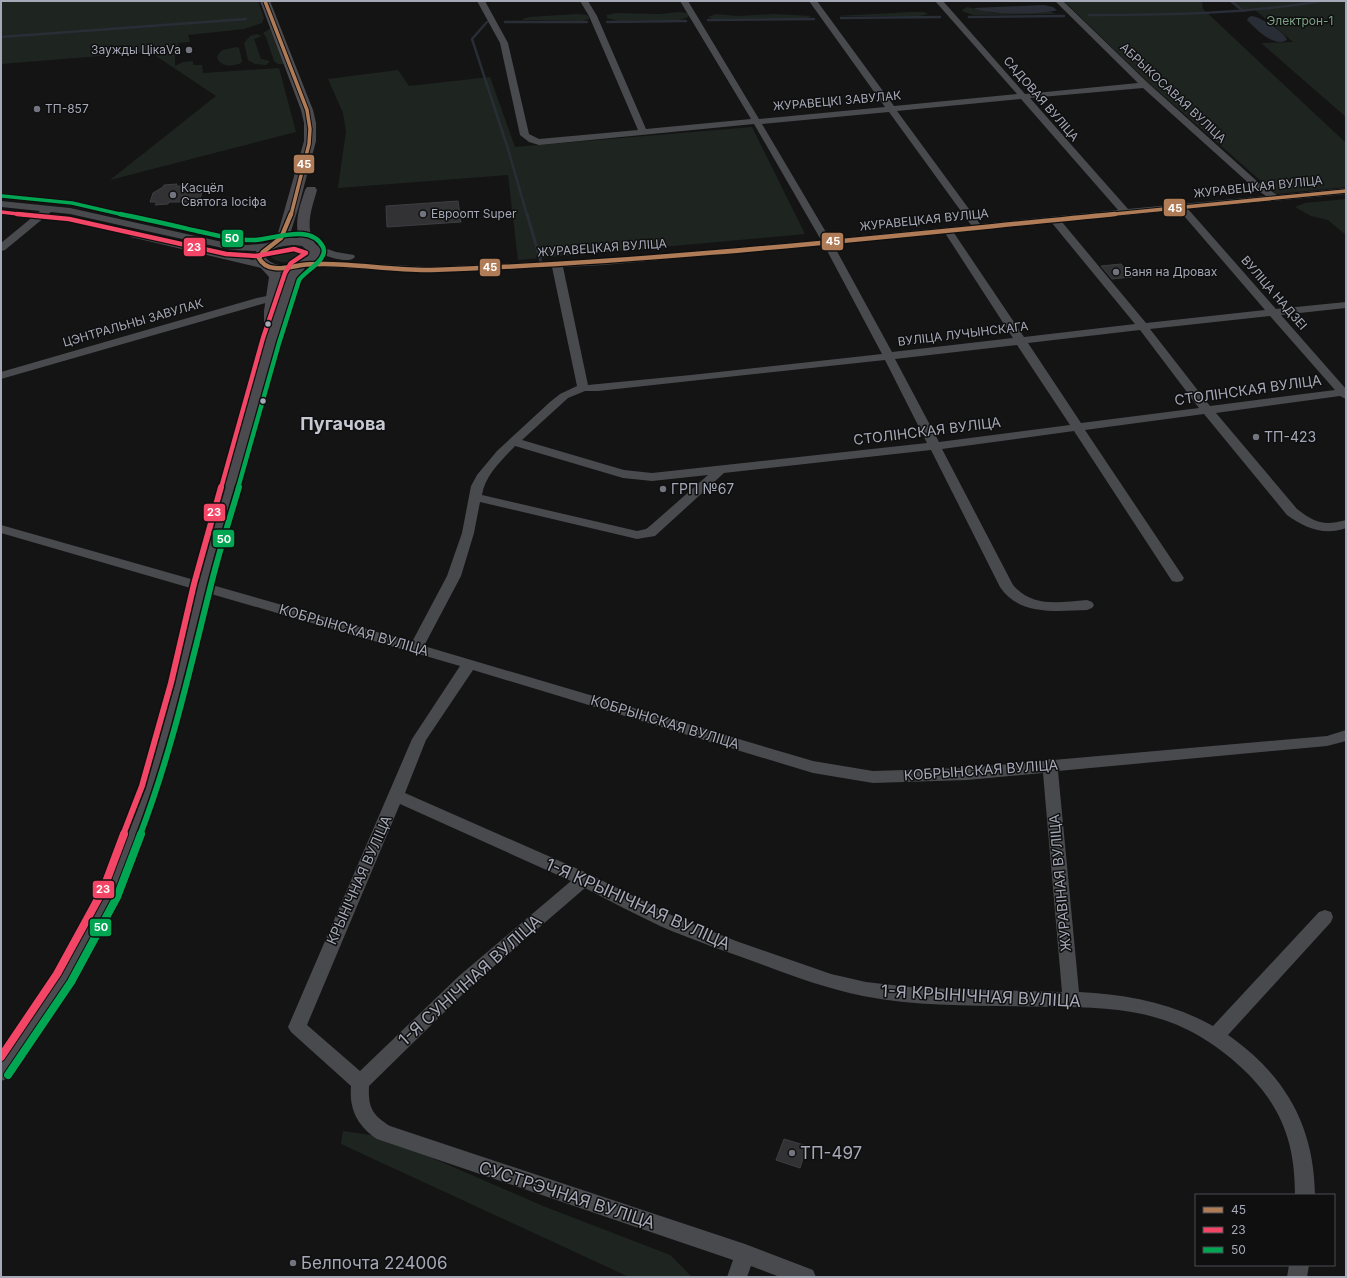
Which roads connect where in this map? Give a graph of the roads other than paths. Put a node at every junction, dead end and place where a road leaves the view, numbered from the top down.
1 (265, 1) edge
2 (274, 1) edge
3 (481, 1) edge
4 (584, 1) edge
5 (684, 1) edge
6 (813, 1) edge
7 (939, 1) edge
8 (1059, 1) edge
9 (1146, 85) junction
10 (1023, 96) junction
11 (891, 108) junction
12 (756, 120) junction
13 (321, 128) dead end
14 (643, 132) junction
15 (313, 180) dead end
16 (1346, 191) edge
17 (1275, 198) junction
18 (1, 204) edge
19 (1182, 208) junction
20 (1, 210) edge
21 (46, 211) junction
22 (1126, 213) junction
23 (1055, 220) junction
24 (978, 228) junction
25 (948, 231) junction
26 (827, 242) junction
27 (273, 245) junction
28 (311, 246) junction
29 (1, 248) edge
30 (301, 265) junction
31 (557, 265) junction
32 (267, 266) junction
33 (480, 268) junction
34 (272, 298) junction
35 (1346, 305) edge
36 (1273, 312) junction
37 (1143, 327) junction
38 (271, 340) junction
39 (1020, 340) junction
40 (888, 357) junction
41 (1, 376) edge
42 (582, 388) junction
43 (1345, 394) edge
44 (1208, 411) junction
45 (1078, 427) junction
46 (514, 442) junction
47 (934, 446) junction
48 (720, 470) junction
49 (475, 497) junction
50 (1346, 524) edge
51 (1, 529) edge
52 (1177, 578) dead end
53 (202, 586) junction
54 (1087, 604) dead end
55 (416, 648) junction
56 (469, 664) junction
57 (1346, 735) edge
58 (1050, 765) junction
59 (396, 796) junction
60 (583, 880) junction
61 (1325, 917) dead end
62 (1071, 1000) junction
63 (1215, 1037) junction
64 (1, 1071) edge
65 (360, 1083) junction
66 (1305, 1194) edge
67 (745, 1254) junction
68 (1299, 1266) edge
69 (737, 1277) edge
70 (806, 1277) edge
71 (1297, 1277) edge

1 - 27 main road
2 - 13 main road
3 - 14 street, ЖУРАВЕЦКІ ЗАВУЛАК
4 - 14 street
5 - 12 street
6 - 11 street
7 - 10 street, САДОВАЯ ВУЛІЦА
8 - 9 street, АБРЫКОСАВАЯ ВУЛІЦА
9 - 10 street, ЖУРАВЕЦКІ ЗАВУЛАК
9 - 17 street, АБРЫКОСАВАЯ ВУЛІЦА
10 - 11 street, ЖУРАВЕЦКІ ЗАВУЛАК
10 - 22 street, САДОВАЯ ВУЛІЦА
11 - 12 street, ЖУРАВЕЦКІ ЗАВУЛАК
11 - 24 street
12 - 14 street, ЖУРАВЕЦКІ ЗАВУЛАК
12 - 26 street
15 - 28 main road
16 - 17 street, ЖУРАВЕЦКАЯ ВУЛІЦА
17 - 19 street, ЖУРАВЕЦКАЯ ВУЛІЦА
18 - 21 street
19 - 22 street, ЖУРАВЕЦКАЯ ВУЛІЦА
19 - 36 street, ВУЛІЦА НАДЗЕІ
20 - 21 street
21 - 27 street
21 - 29 street
21 - 32 street
22 - 23 street, ЖУРАВЕЦКАЯ ВУЛІЦА
23 - 24 street, ЖУРАВЕЦКАЯ ВУЛІЦА
23 - 37 street
24 - 25 street, ЖУРАВЕЦКАЯ ВУЛІЦА
25 - 26 street, ЖУРАВЕЦКАЯ ВУЛІЦА
25 - 39 street
26 - 31 street, ЖУРАВЕЦКАЯ ВУЛІЦА
26 - 40 street
27 - 28 main road
27 - 32 main road
28 - 30 main road
28 - 33 street, ЖУРАВЕЦКАЯ ВУЛІЦА
30 - 32 main road
30 - 33 street, ЖУРАВЕЦКАЯ ВУЛІЦА
30 - 38 main road
31 - 33 street, ЖУРАВЕЦКАЯ ВУЛІЦА
31 - 42 street
32 - 34 main road
34 - 38 main road
34 - 41 street, ЦЭНТРАЛЬНЫ ЗАВУЛАК
35 - 36 street, ВУЛІЦА ЛУЧЫНСКАГА
36 - 37 street, ВУЛІЦА ЛУЧЫНСКАГА
36 - 43 street, ВУЛІЦА НАДЗЕІ
37 - 39 street, ВУЛІЦА ЛУЧЫНСКАГА
37 - 44 street
38 - 53 main road
39 - 40 street, ВУЛІЦА ЛУЧЫНСКАГА
39 - 45 street
40 - 42 street, ВУЛІЦА ЛУЧЫНСКАГА
40 - 47 street
42 - 46 street
43 - 44 street, СТОЛІНСКАЯ ВУЛІЦА
44 - 45 street, СТОЛІНСКАЯ ВУЛІЦА
44 - 50 street
45 - 47 street, СТОЛІНСКАЯ ВУЛІЦА
45 - 52 street
46 - 48 street, СТОЛІНСКАЯ ВУЛІЦА
46 - 49 street
47 - 48 street, СТОЛІНСКАЯ ВУЛІЦА
47 - 54 street
48 - 49 street
49 - 55 street
51 - 53 street, КОБРЫНСКАЯ ВУЛІЦА
53 - 55 street, КОБРЫНСКАЯ ВУЛІЦА
53 - 64 main road
55 - 56 street, КОБРЫНСКАЯ ВУЛІЦА
56 - 58 street, КОБРЫНСКАЯ ВУЛІЦА
56 - 59 street, КРЫНІЧНАЯ ВУЛІЦА
57 - 58 street, КОБРЫНСКАЯ ВУЛІЦА
58 - 62 street, ЖУРАВІНАЯ ВУЛІЦА
59 - 60 street, 1-Я КРЫНІЧНАЯ ВУЛІЦА
59 - 65 street, КРЫНІЧНАЯ ВУЛІЦА
60 - 62 street, 1-Я КРЫНІЧНАЯ ВУЛІЦА
60 - 65 street, 1-Я СУНІЧНАЯ ВУЛІЦА
61 - 63 street
62 - 63 street, 1-Я КРЫНІЧНАЯ ВУЛІЦА
63 - 66 street, 1-Я КРЫНІЧНАЯ ВУЛІЦА
65 - 67 street, СУСТРЭЧНАЯ ВУЛІЦА
67 - 69 street
67 - 70 street, СУСТРЭЧНАЯ ВУЛІЦА
68 - 71 street

